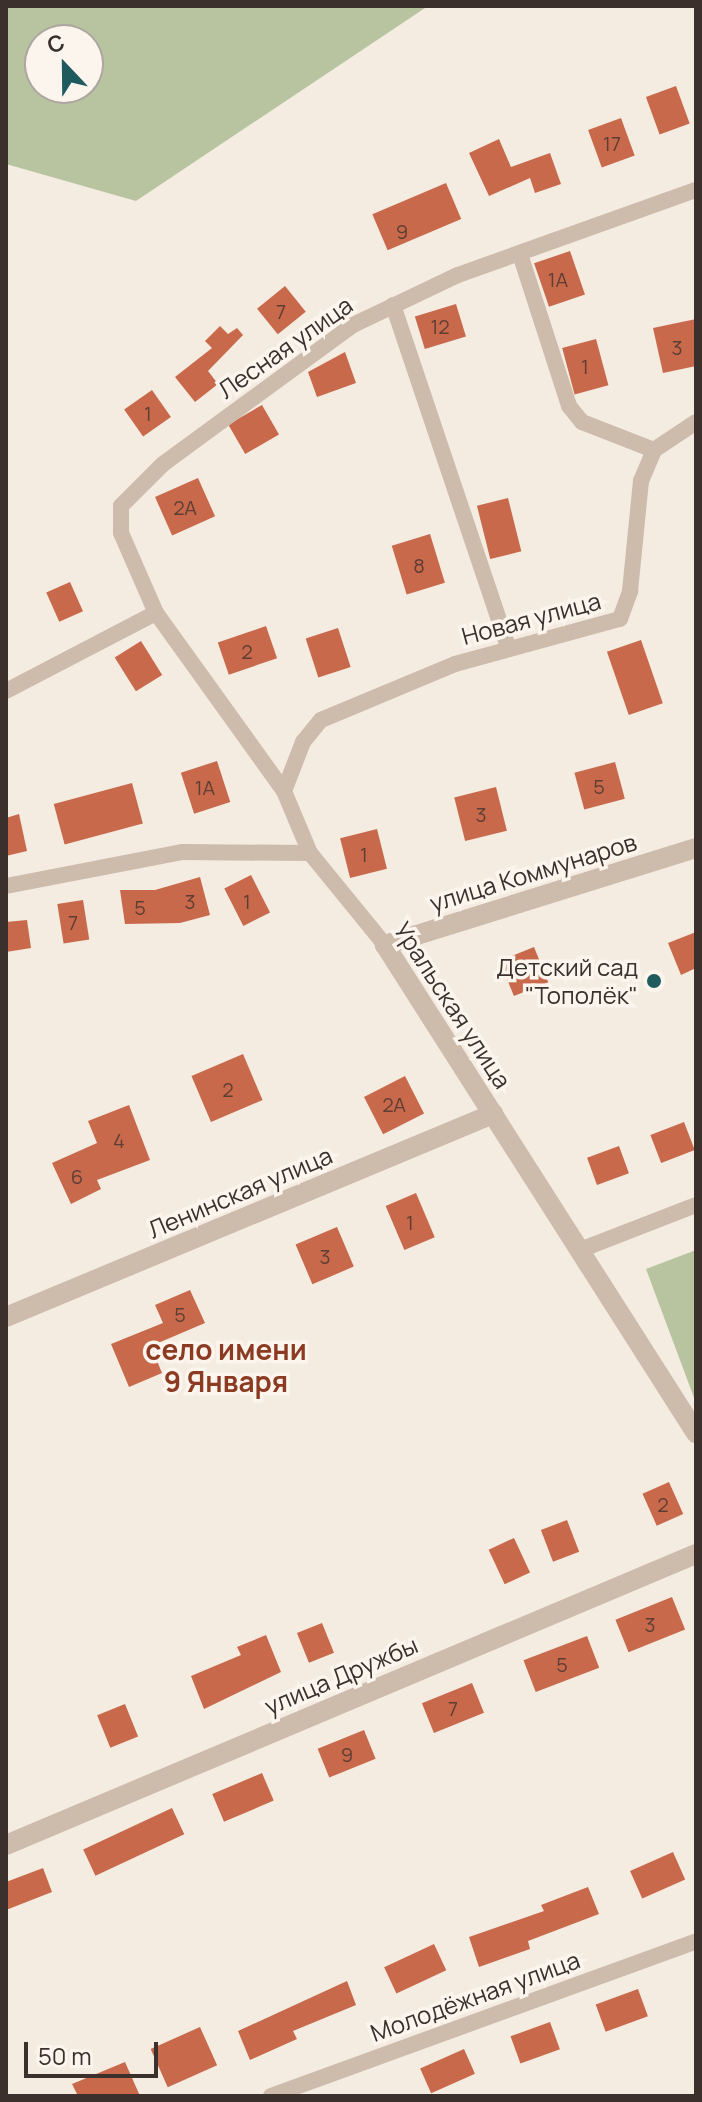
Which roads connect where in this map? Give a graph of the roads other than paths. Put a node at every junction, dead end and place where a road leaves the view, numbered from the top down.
1 (696, 190) edge
2 (520, 254) junction
3 (393, 305) junction
4 (696, 422) edge
5 (654, 450) junction
6 (156, 613) junction
7 (509, 649) junction
8 (6, 691) edge
9 (284, 791) junction
10 (696, 848) edge
11 (310, 853) junction
12 (6, 886) edge
13 (385, 945) junction
14 (493, 1114) junction
15 (696, 1205) edge
16 (580, 1250) junction
17 (6, 1317) edge
18 (696, 1433) edge
19 (696, 1554) edge
20 (6, 1845) edge
21 (696, 1941) edge
22 (271, 2096) edge

1 - 2 street, Лесная улица
2 - 3 street, Лесная улица
2 - 5 street
3 - 6 street, Лесная улица
3 - 7 street
4 - 5 street
5 - 7 street, Новая улица
6 - 8 street
6 - 9 street, Уральская улица
7 - 9 street, Новая улица
9 - 11 street, Уральская улица
10 - 13 street, улица Коммунаров
11 - 12 street
11 - 13 street, Уральская улица
13 - 14 street, Уральская улица
14 - 16 street, Уральская улица
14 - 17 street, Ленинская улица
15 - 16 street
16 - 18 street, Уральская улица
19 - 20 street, улица Дружбы
21 - 22 street, Молодёжная улица

